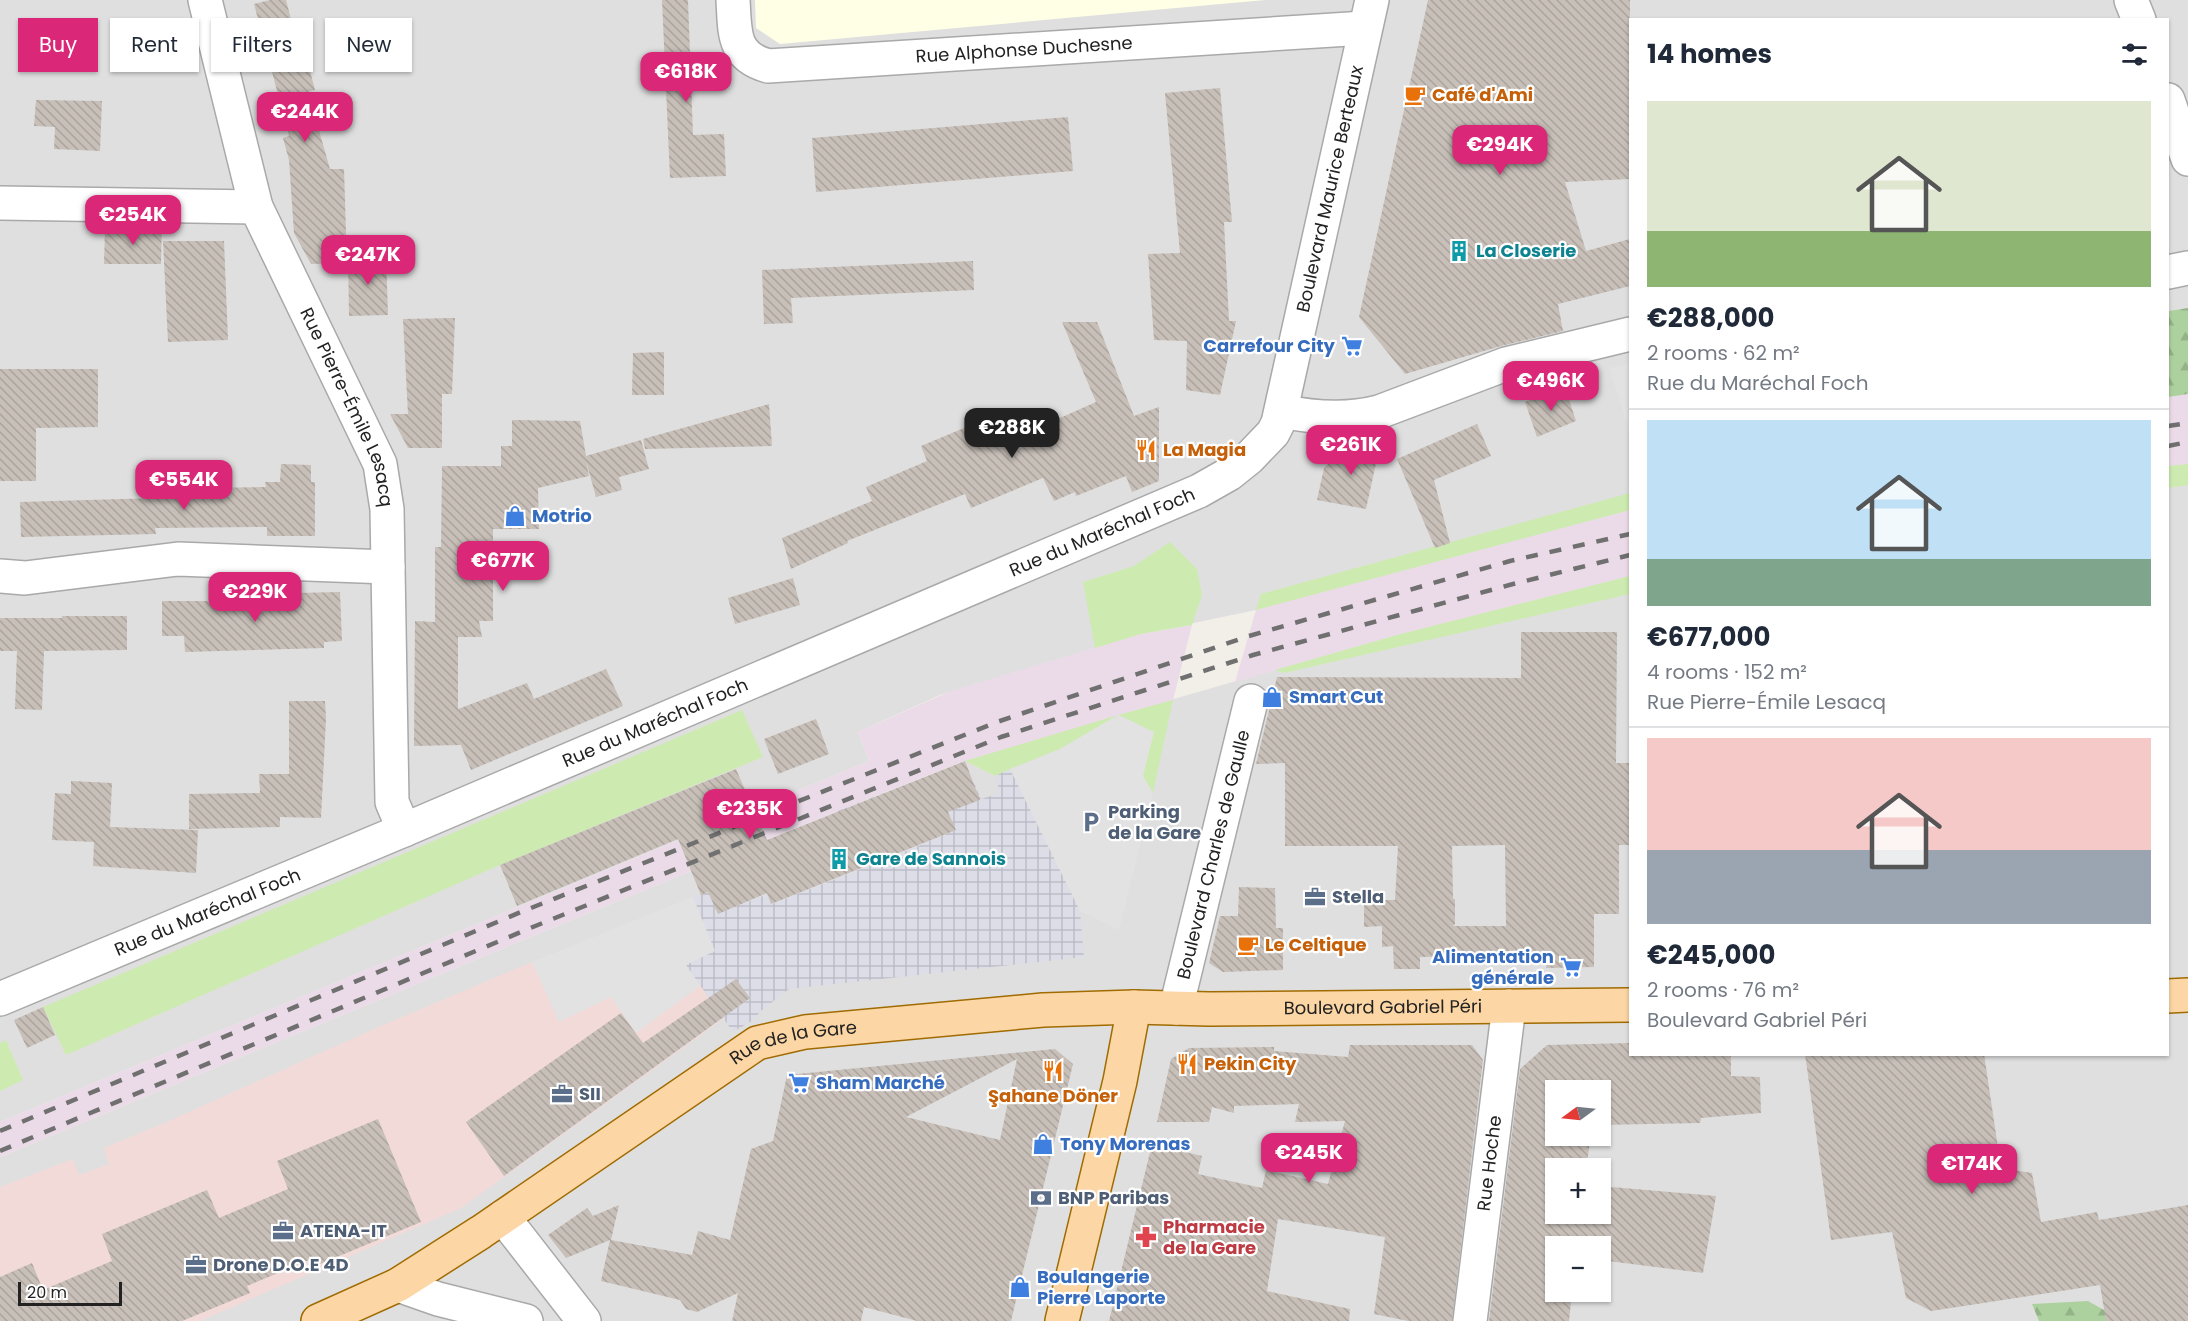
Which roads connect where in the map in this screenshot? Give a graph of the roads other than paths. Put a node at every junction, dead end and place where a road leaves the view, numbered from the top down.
1 (205, 0) edge
2 (733, 0) edge
3 (2131, 0) edge
4 (1369, 14) edge
5 (2138, 18) edge
6 (2169, 103) edge
7 (2188, 159) edge
8 (0, 203) edge
9 (256, 207) junction
10 (2188, 268) edge
11 (2169, 272) edge
12 (1629, 334) edge
13 (1282, 411) junction
14 (388, 567) junction
15 (0, 576) edge
16 (1251, 701) dead end
17 (404, 830) junction
18 (2188, 995) edge
19 (2169, 996) edge
20 (0, 999) edge
21 (1629, 1005) edge
22 (1509, 1006) junction
23 (1134, 1007) junction
24 (1176, 1008) junction
25 (502, 1217) junction
26 (398, 1285) junction
27 (318, 1321) edge
28 (526, 1321) edge
29 (584, 1321) edge
30 (1062, 1321) edge
31 (1470, 1321) edge

1 - 9 street, Rue Pierre-Émile Lesacq
2 - 4 street, Rue Alphonse Duchesne
3 - 5 street
4 - 13 street, Boulevard Maurice Berteaux
6 - 7 street
8 - 9 street
9 - 14 street, Rue Pierre-Émile Lesacq
10 - 11 street
12 - 13 street
13 - 17 street, Rue du Maréchal Foch
14 - 15 street
14 - 17 street, Rue Pierre-Émile Lesacq
16 - 24 street, Boulevard Charles de Gaulle
17 - 20 street, Rue du Maréchal Foch
18 - 19 main road
21 - 22 main road, Boulevard Gabriel Péri
22 - 24 main road, Boulevard Gabriel Péri
22 - 31 street, Rue Hoche
23 - 24 main road, Boulevard Gabriel Péri
23 - 25 main road, Rue de la Gare
23 - 30 main road
25 - 26 main road, Rue de la Gare
25 - 29 street
26 - 27 main road, Rue de la Gare
26 - 28 street

